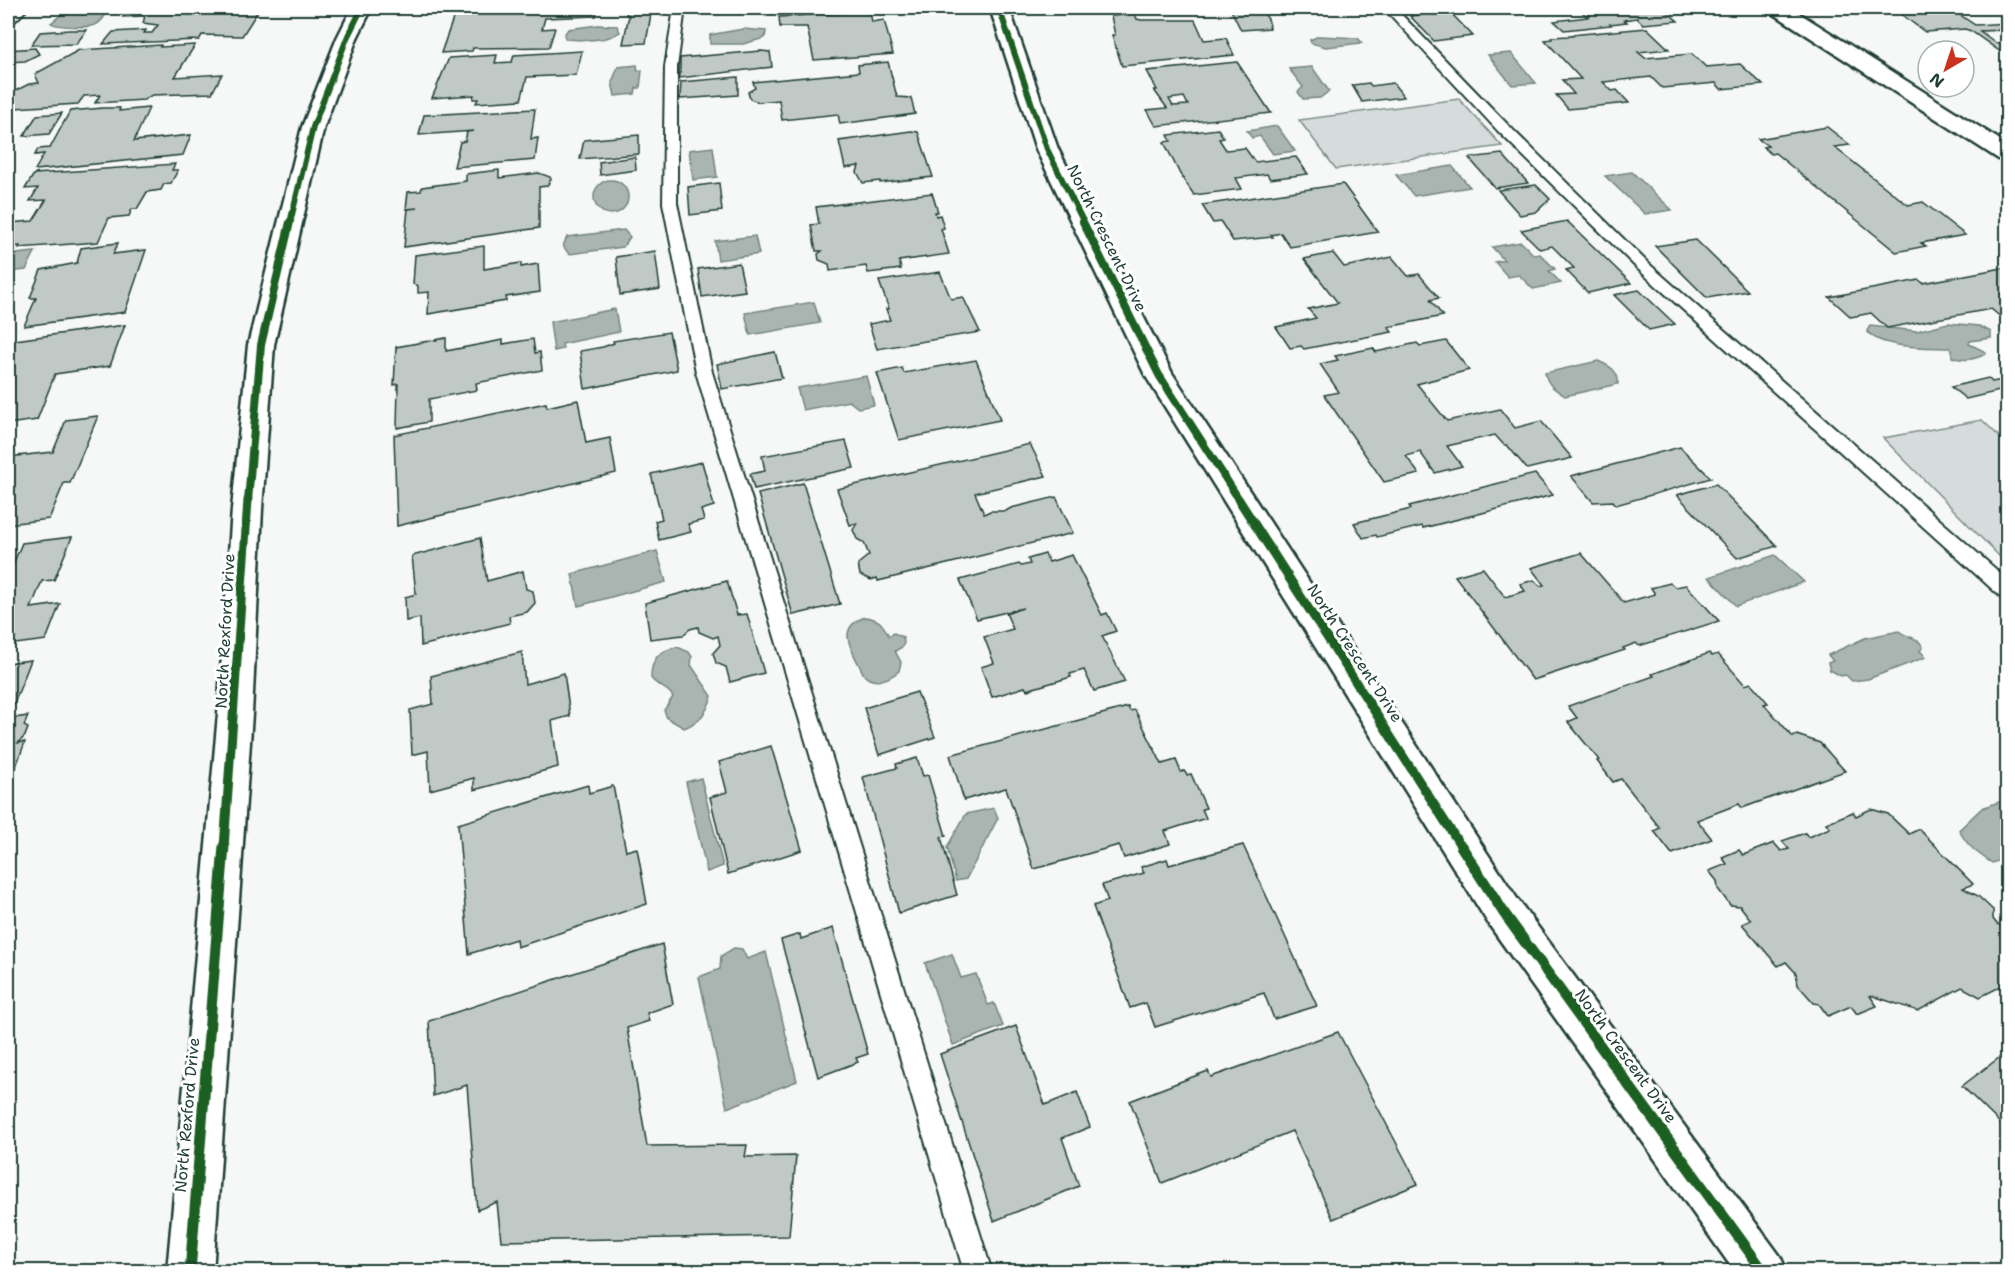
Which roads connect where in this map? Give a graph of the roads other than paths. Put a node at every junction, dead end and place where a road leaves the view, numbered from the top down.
1 (22, 8) edge
2 (362, 8) edge
3 (679, 8) edge
4 (999, 8) edge
5 (1389, 8) edge
6 (1778, 8) edge
7 (8, 22) edge
8 (2007, 155) edge
9 (2007, 592) edge
10 (190, 1272) edge
11 (978, 1272) edge
12 (1764, 1272) edge

1 - 7 lane
2 - 10 street, North Rexford Drive
3 - 11 lane
4 - 12 street, North Crescent Drive
5 - 9 lane
6 - 8 street

